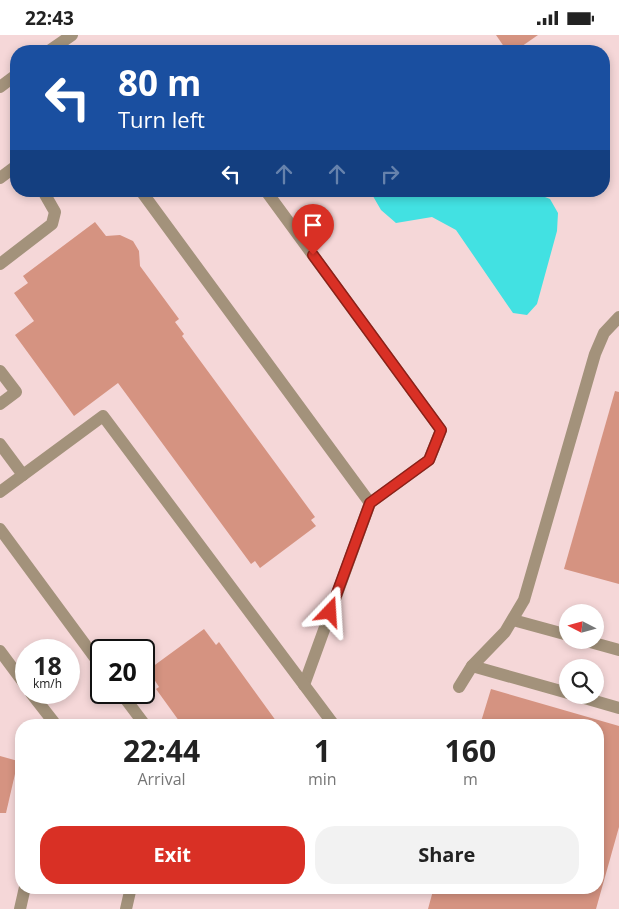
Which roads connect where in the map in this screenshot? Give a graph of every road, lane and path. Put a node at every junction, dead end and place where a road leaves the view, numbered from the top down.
1 (72, 35) edge
2 (58, 45) edge
3 (46, 197) edge
4 (145, 197) edge
5 (270, 197) edge
6 (0, 264) edge
7 (619, 317) edge
8 (0, 371) edge
9 (0, 404) edge
10 (0, 443) edge
11 (23, 475) junction
12 (0, 492) edge
13 (370, 503) junction
14 (0, 529) edge
15 (513, 620) junction
16 (559, 633) edge
17 (604, 646) edge
18 (619, 650) edge
19 (0, 651) edge
20 (90, 651) edge
21 (472, 666) junction
22 (15, 671) edge
23 (304, 685) junction
24 (459, 687) dead end
25 (559, 690) edge
26 (40, 704) edge
27 (129, 704) edge
28 (604, 704) edge
29 (619, 708) edge
30 (51, 719) edge
31 (140, 719) edge
32 (330, 719) edge
33 (23, 894) edge
34 (129, 894) edge
35 (20, 909) edge
36 (126, 909) edge

1 - 2 street
3 - 6 street
4 - 13 street
5 - 13 street
7 - 15 street
8 - 9 street
10 - 11 street
11 - 12 street
11 - 23 street
13 - 23 street
14 - 20 street
15 - 16 street
15 - 21 street
17 - 18 street
19 - 22 street
21 - 24 street
21 - 25 street
23 - 32 street
26 - 30 street
27 - 31 street
28 - 29 street
33 - 35 street
34 - 36 street

